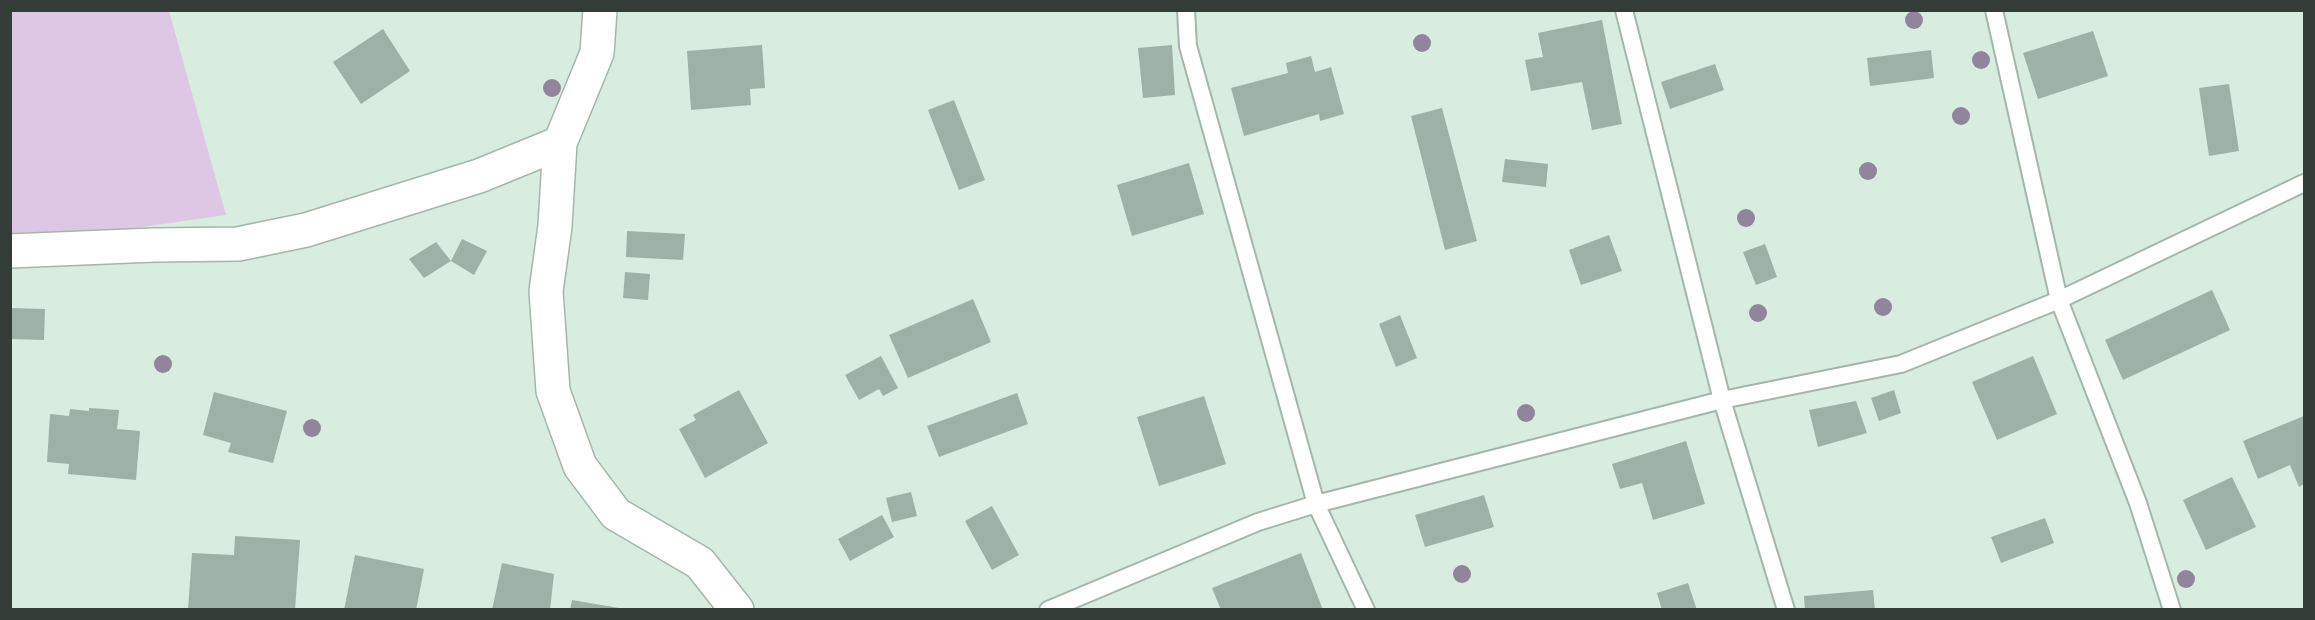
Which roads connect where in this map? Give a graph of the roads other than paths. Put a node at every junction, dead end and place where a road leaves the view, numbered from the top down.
1 (600, 10) edge
2 (1186, 10) edge
3 (1624, 10) edge
4 (1994, 10) edge
5 (560, 143) junction
6 (2304, 183) edge
7 (10, 251) edge
8 (2059, 300) junction
9 (1722, 400) junction
10 (1316, 504) junction
11 (737, 609) edge
12 (1048, 609) edge
13 (1366, 609) edge
14 (1786, 609) edge
15 (2172, 609) edge

1 - 5 street
2 - 10 lane
3 - 9 lane
4 - 8 lane
5 - 7 street
5 - 11 street
6 - 8 lane
8 - 9 lane
8 - 15 lane
9 - 10 lane
9 - 14 lane
10 - 12 lane
10 - 13 lane

